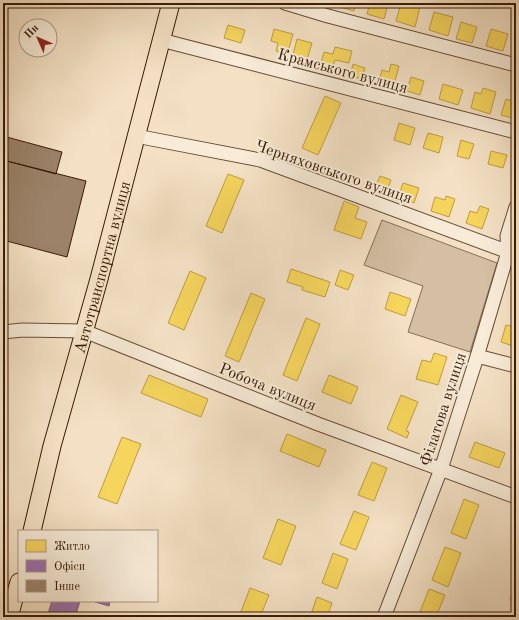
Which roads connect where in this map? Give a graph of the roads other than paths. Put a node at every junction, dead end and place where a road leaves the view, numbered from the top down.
1 (171, 3) edge
2 (285, 3) edge
3 (161, 40) junction
4 (516, 65) edge
5 (516, 132) edge
6 (136, 136) junction
7 (516, 208) edge
8 (512, 253) edge
9 (84, 331) junction
10 (3, 332) edge
11 (477, 356) junction
12 (516, 366) edge
13 (441, 470) junction
14 (516, 497) edge
15 (32, 530) edge
16 (18, 586) edge
17 (9, 617) edge
18 (384, 617) edge

1 - 3 main road, Автотранспортна вулиця
2 - 4 street
3 - 5 street, Крамського вулиця
3 - 6 main road, Автотранспортна вулиця
6 - 8 street, Черняховського вулиця
6 - 9 main road, Автотранспортна вулиця
7 - 8 street, Філатова вулиця
8 - 11 street, Філатова вулиця
9 - 10 street, Робоча вулиця
9 - 13 street, Робоча вулиця
9 - 15 main road, Автотранспортна вулиця
11 - 12 street
11 - 13 street, Філатова вулиця
13 - 14 street, Робоча вулиця
13 - 18 street, Філатова вулиця
16 - 17 main road

